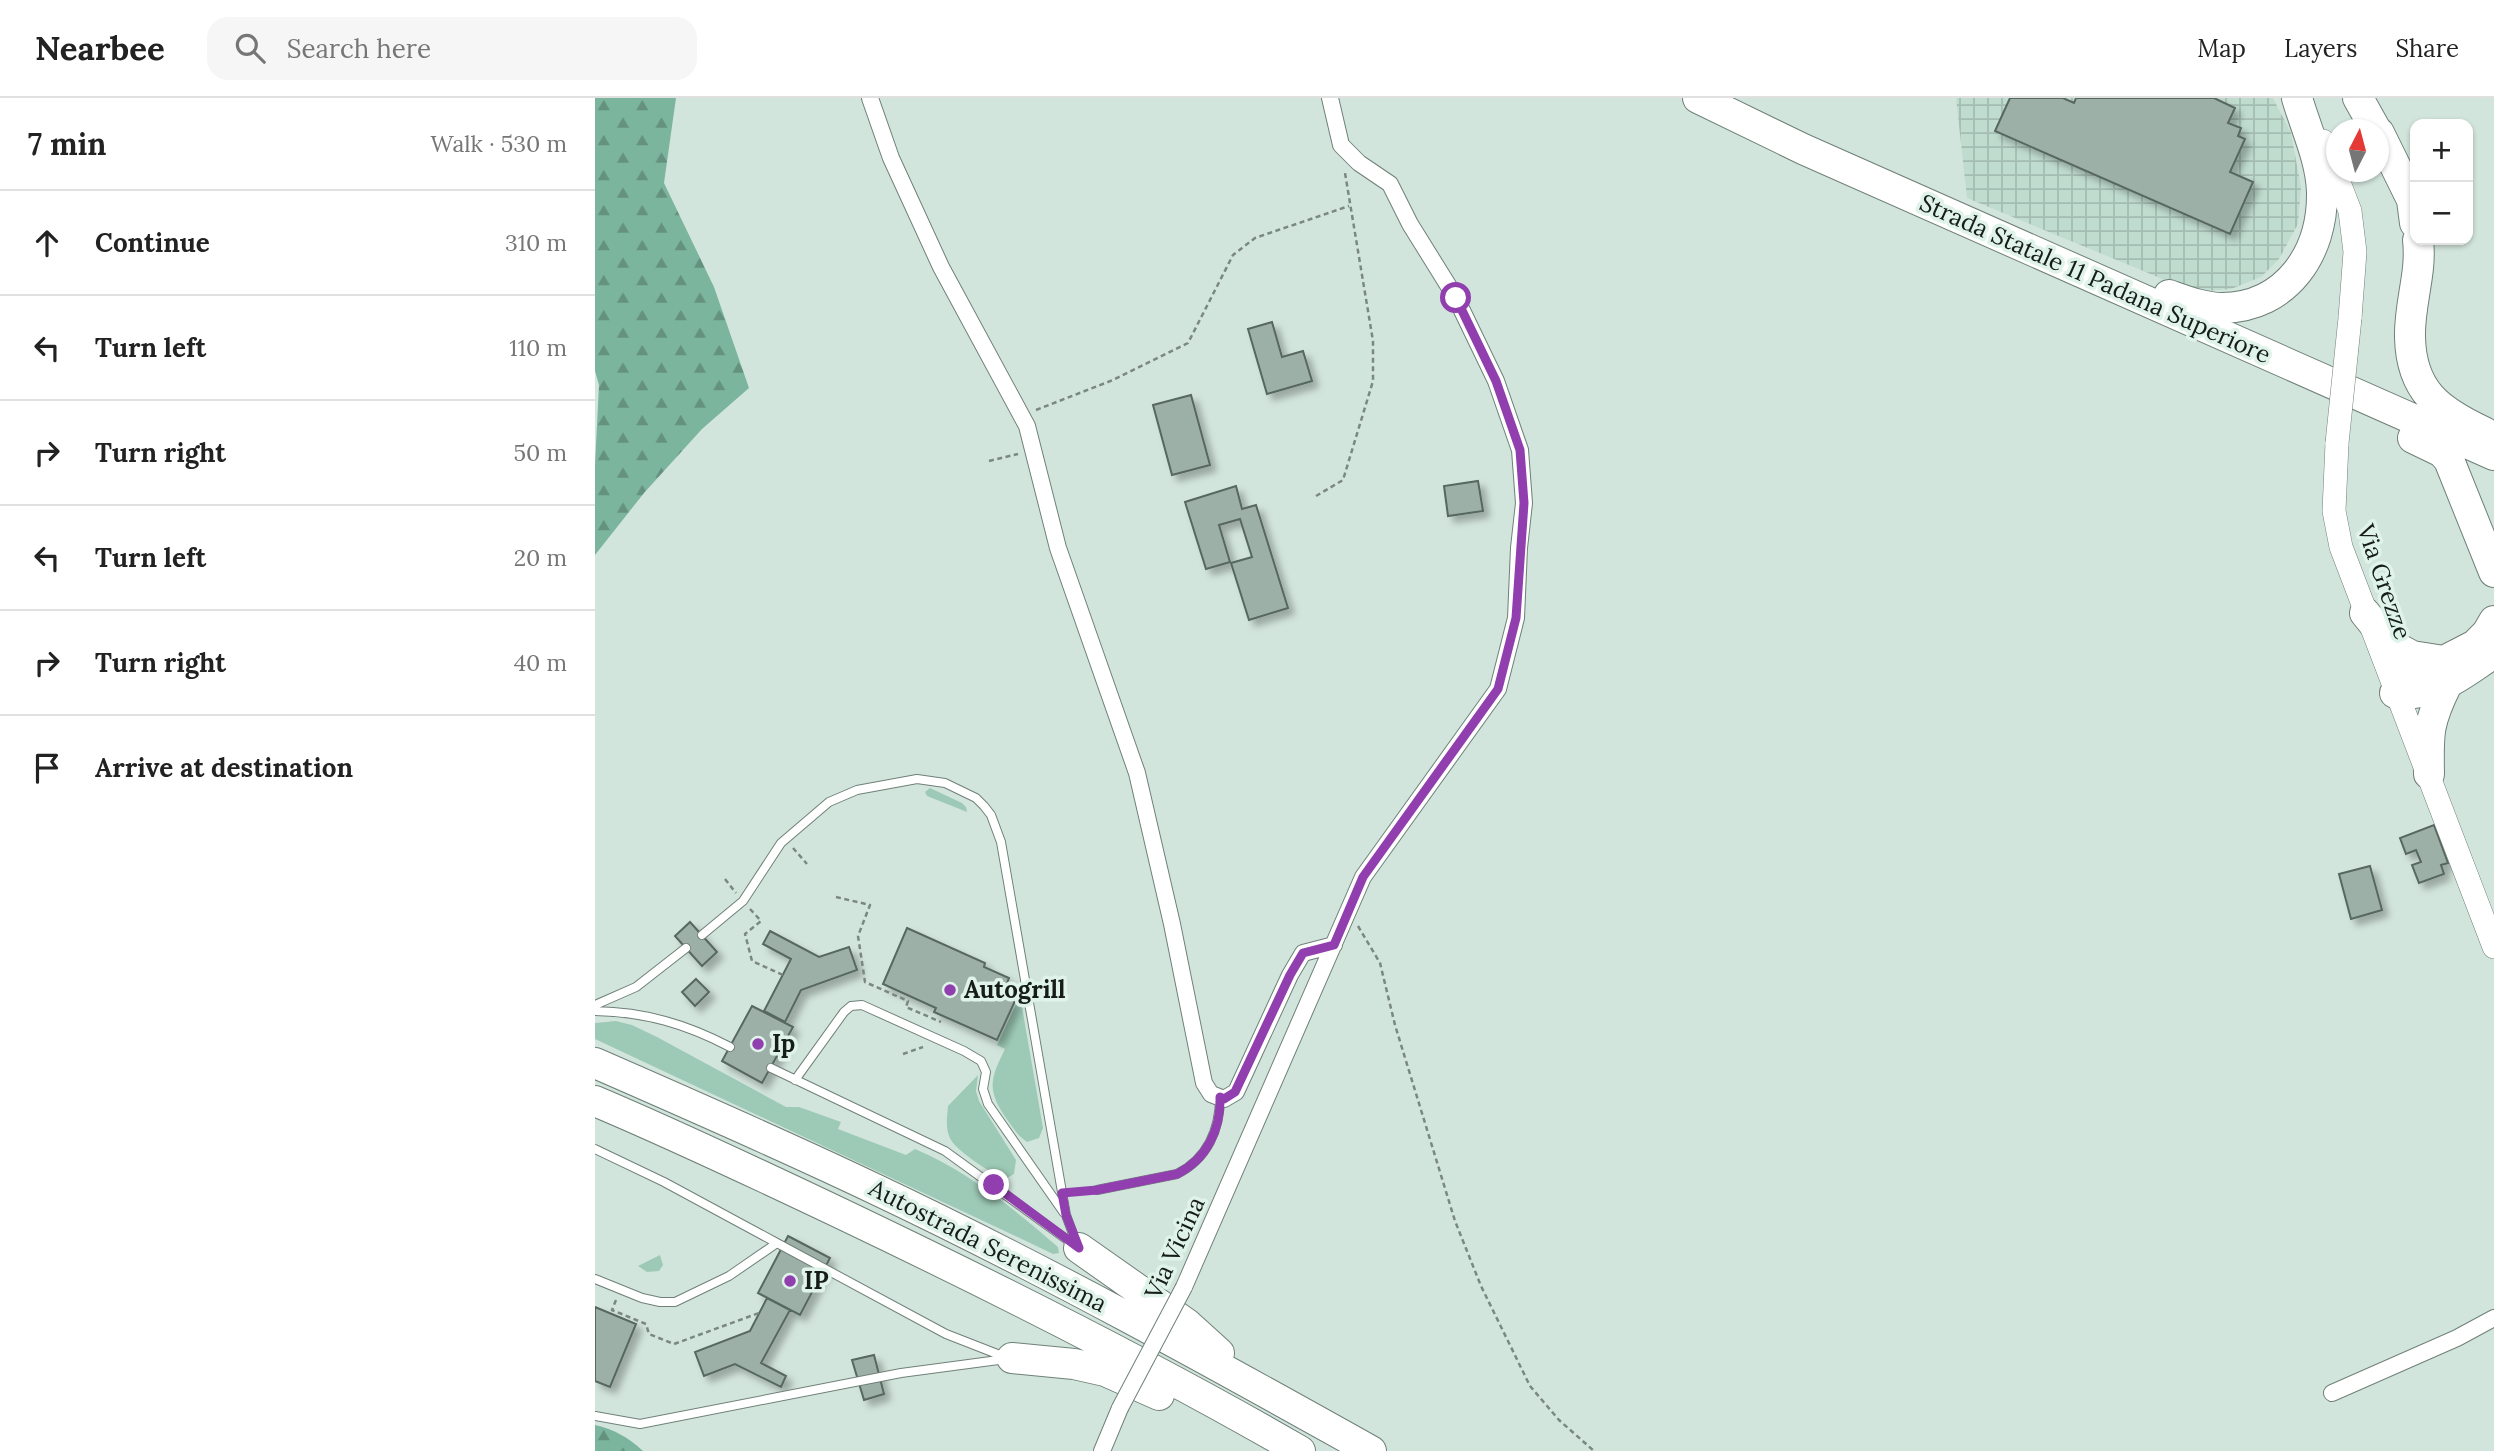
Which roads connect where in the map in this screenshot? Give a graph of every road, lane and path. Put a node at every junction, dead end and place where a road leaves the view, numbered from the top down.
1 (870, 98) edge
2 (1330, 98) edge
3 (1698, 98) edge
4 (2297, 98) edge
5 (2303, 98) edge
6 (2358, 98) edge
7 (2370, 119) edge
8 (1341, 145) junction
9 (2389, 155) edge
10 (2410, 196) edge
11 (1349, 206) junction
12 (1949, 214) junction
13 (2418, 245) edge
14 (2153, 304) junction
15 (1027, 426) junction
16 (2494, 437) edge
17 (1031, 450) junction
18 (2494, 455) edge
19 (989, 461) dead end
20 (1316, 496) dead end
21 (2494, 572) edge
22 (2365, 613) junction
23 (2494, 621) edge
24 (2494, 653) edge
25 (2446, 673) junction
26 (2395, 694) junction
27 (2429, 774) junction
28 (788, 843) dead end
29 (807, 864) dead end
30 (725, 879) dead end
31 (836, 897) dead end
32 (743, 901) junction
33 (1349, 911) junction
34 (702, 935) dead end
35 (2493, 940) edge
36 (1334, 945) junction
37 (686, 948) dead end
38 (783, 975) dead end
39 (595, 1005) edge
40 (595, 1011) edge
41 (941, 1022) dead end
42 (930, 1045) dead end
43 (730, 1046) dead end
44 (903, 1054) dead end
45 (595, 1063) edge
46 (771, 1068) dead end
47 (795, 1080) junction
48 (1220, 1097) junction
49 (595, 1101) edge
50 (595, 1149) edge
51 (1097, 1190) joint
52 (1062, 1193) junction
53 (1066, 1215) junction
54 (777, 1242) junction
55 (1079, 1248) junction
56 (595, 1279) edge
57 (616, 1300) dead end
58 (759, 1313) dead end
59 (2494, 1318) edge
60 (1012, 1359) junction
61 (1255, 1387) junction
62 (2332, 1393) dead end
63 (595, 1416) edge
64 (1297, 1450) edge
65 (1102, 1451) edge
66 (1371, 1451) edge
67 (1594, 1451) edge

1 - 15 street
2 - 8 street
3 - 12 highway, Strada Statale 11 Padana Superiore
4 - 12 highway
5 - 22 street, Via Grezze, bridge
6 - 7 highway
8 - 11 path
8 - 33 street, Via Vicina
9 - 10 highway
11 - 15 path
11 - 20 path
12 - 14 highway, Strada Statale 11 Padana Superiore
13 - 16 highway
14 - 18 highway, Strada Statale 11 Padana Superiore
14 - 21 highway
15 - 17 street
17 - 19 path
17 - 48 street
22 - 25 highway
22 - 26 street, Via Grezze
23 - 25 highway
24 - 25 highway
25 - 26 highway
25 - 27 highway
26 - 27 street, Via Grezze
27 - 35 street, Via Grezze
28 - 29 path
30 - 32 path
31 - 41 path
32 - 34 lane
32 - 38 path
32 - 52 lane
33 - 36 street, Via Vicina
33 - 67 path
36 - 48 street
36 - 65 street, Via Vicina, bridge
37 - 39 lane
40 - 43 lane
42 - 44 path
45 - 61 highway, Autostrada Serenissima
46 - 47 lane
47 - 53 lane
47 - 55 lane
48 - 51 lane
49 - 64 highway, Autostrada Serenissima
50 - 54 lane
51 - 52 path
52 - 53 lane
53 - 55 lane
54 - 56 lane
54 - 60 lane
55 - 61 highway
57 - 58 path
59 - 62 street
60 - 63 lane
60 - 64 highway
61 - 66 highway, Autostrada Serenissima

